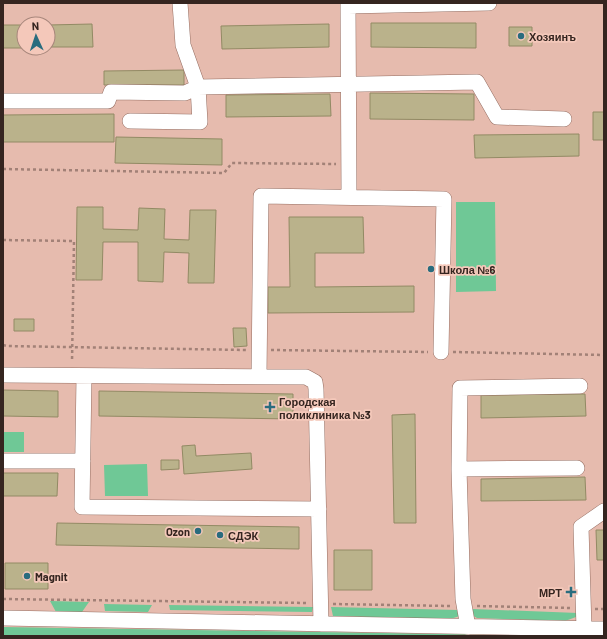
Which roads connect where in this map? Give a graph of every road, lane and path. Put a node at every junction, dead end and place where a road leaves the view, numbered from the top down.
1 (180, 3) edge
2 (489, 3) edge
3 (348, 5) edge
4 (348, 84) junction
5 (198, 87) junction
6 (3, 101) edge
7 (564, 119) dead end
8 (130, 121) dead end
9 (349, 165) junction
10 (3, 169) edge
11 (349, 197) junction
12 (3, 240) edge
13 (3, 345) edge
14 (72, 347) junction
15 (259, 350) junction
16 (441, 352) junction
17 (604, 355) edge
18 (3, 376) edge
19 (78, 376) junction
20 (258, 377) junction
21 (580, 386) dead end
22 (3, 461) edge
23 (83, 461) junction
24 (577, 468) dead end
25 (459, 469) junction
26 (319, 509) junction
27 (604, 511) edge
28 (3, 599) edge
29 (320, 604) junction
30 (464, 606) junction
31 (584, 609) junction
32 (604, 609) edge
33 (3, 618) edge
34 (321, 624) junction
35 (468, 627) junction
36 (584, 629) junction
37 (604, 629) edge

1 - 5 lane
2 - 3 lane
3 - 4 lane
4 - 5 lane
4 - 7 lane
4 - 9 lane
5 - 6 lane
5 - 8 lane
9 - 10 path
9 - 11 lane
11 - 15 lane
11 - 16 lane
12 - 14 path
13 - 14 path
14 - 15 path
14 - 19 path
15 - 16 path
15 - 20 lane
16 - 17 path
18 - 19 lane
19 - 20 lane
19 - 23 lane
20 - 26 lane
21 - 25 lane
22 - 23 lane
23 - 26 lane
24 - 25 lane
25 - 30 lane
26 - 29 lane
27 - 31 lane
28 - 29 path
29 - 30 path
29 - 34 lane
30 - 31 path
30 - 35 lane
31 - 32 path
31 - 36 lane
33 - 34 lane
34 - 35 lane
35 - 36 lane
36 - 37 lane

